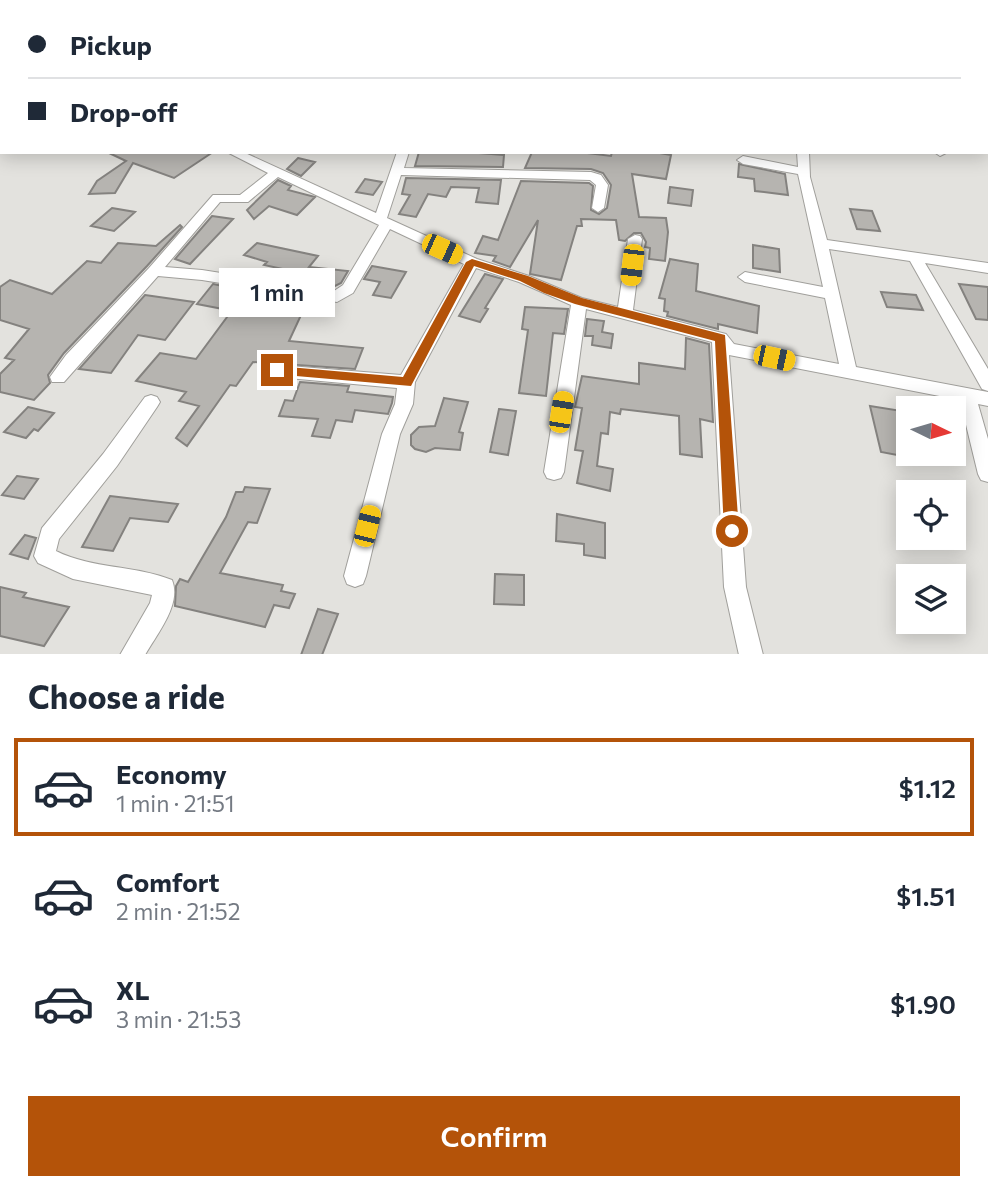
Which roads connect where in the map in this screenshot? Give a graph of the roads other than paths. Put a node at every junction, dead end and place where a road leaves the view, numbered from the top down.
1 (237, 154) edge
2 (402, 154) edge
3 (803, 154) edge
4 (743, 160) dead end
5 (397, 171) junction
6 (802, 171) junction
7 (277, 172) junction
8 (598, 208) dead end
9 (384, 222) junction
10 (635, 239) dead end
11 (821, 243) junction
12 (915, 258) junction
13 (472, 262) junction
14 (988, 268) edge
15 (154, 271) junction
16 (745, 277) dead end
17 (832, 294) junction
18 (579, 302) junction
19 (625, 315) junction
20 (720, 338) junction
21 (277, 370) dead end
22 (849, 373) junction
23 (58, 377) dead end
24 (406, 382) junction
25 (988, 384) edge
26 (967, 395) junction
27 (988, 399) edge
28 (152, 402) dead end
29 (554, 472) dead end
30 (988, 474) edge
31 (355, 576) dead end
32 (132, 654) edge
33 (751, 654) edge

1 - 7 street
2 - 5 street
3 - 6 street
4 - 6 street
5 - 8 street
5 - 9 street
6 - 11 street
7 - 9 street
7 - 15 street
9 - 13 street
9 - 15 street
10 - 19 street
11 - 12 street
11 - 17 street
12 - 14 street
12 - 25 street
13 - 18 street
13 - 24 street
15 - 23 street
16 - 17 street
17 - 22 street
18 - 19 street
18 - 29 street
19 - 20 street
20 - 22 street
20 - 33 street
21 - 24 street
22 - 26 street
24 - 31 street
26 - 27 street
26 - 30 street
28 - 32 street

